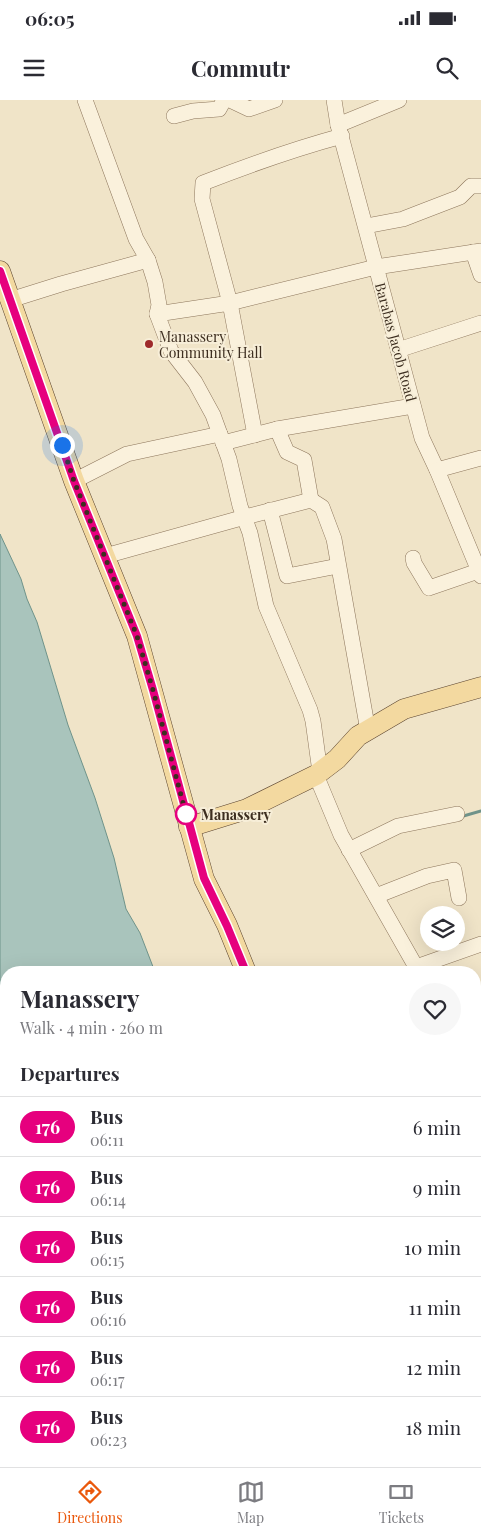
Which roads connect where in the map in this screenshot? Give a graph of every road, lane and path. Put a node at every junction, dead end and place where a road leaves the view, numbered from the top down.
1 (85, 100) edge
2 (224, 100) edge
3 (230, 100) edge
4 (275, 100) edge
5 (334, 100) edge
6 (399, 100) edge
7 (174, 116) dead end
8 (340, 130) junction
9 (481, 186) edge
10 (366, 226) junction
11 (477, 252) edge
12 (148, 260) junction
13 (376, 267) junction
14 (0, 271) edge
15 (481, 275) edge
16 (10, 300) junction
17 (230, 303) junction
18 (157, 314) junction
19 (481, 323) edge
20 (398, 350) junction
21 (414, 406) junction
22 (276, 429) junction
23 (255, 435) junction
24 (221, 439) junction
25 (481, 458) edge
26 (437, 470) junction
27 (74, 481) junction
28 (311, 500) junction
29 (270, 510) junction
30 (245, 517) junction
31 (105, 556) junction
32 (414, 558) dead end
33 (338, 566) junction
34 (480, 572) edge
35 (481, 687) edge
36 (368, 730) junction
37 (318, 774) junction
38 (458, 814) dead end
39 (189, 827) junction
40 (349, 850) junction
41 (376, 896) junction
42 (459, 898) dead end
43 (481, 944) edge
44 (244, 966) edge
45 (415, 966) edge
46 (427, 966) edge

1 - 12 street
2 - 7 street
3 - 4 street
5 - 8 street, Barabas Jacob Road
6 - 8 street
8 - 10 street, Barabas Jacob Road
8 - 17 street
9 - 10 street
10 - 13 street, Barabas Jacob Road
11 - 13 street
11 - 15 street
12 - 16 street
12 - 18 street
13 - 17 street
13 - 20 street, Barabas Jacob Road
14 - 16 main road
16 - 27 main road
17 - 18 street
17 - 23 street
18 - 24 street
19 - 20 street
20 - 21 street, Barabas Jacob Road
21 - 22 street
21 - 26 street, Barabas Jacob Road
22 - 23 street
22 - 28 street
23 - 24 street
24 - 27 street
24 - 30 street
25 - 26 street
26 - 34 street, Barabas Jacob Road
27 - 31 main road
28 - 29 street
28 - 33 street
29 - 30 street
29 - 33 street
30 - 31 street
30 - 37 street
31 - 39 main road
32 - 34 street
33 - 36 street
35 - 36 main road
36 - 37 main road
37 - 39 main road
37 - 40 street
38 - 40 street
39 - 44 main road
40 - 41 street
41 - 42 street
41 - 45 street
43 - 46 street

